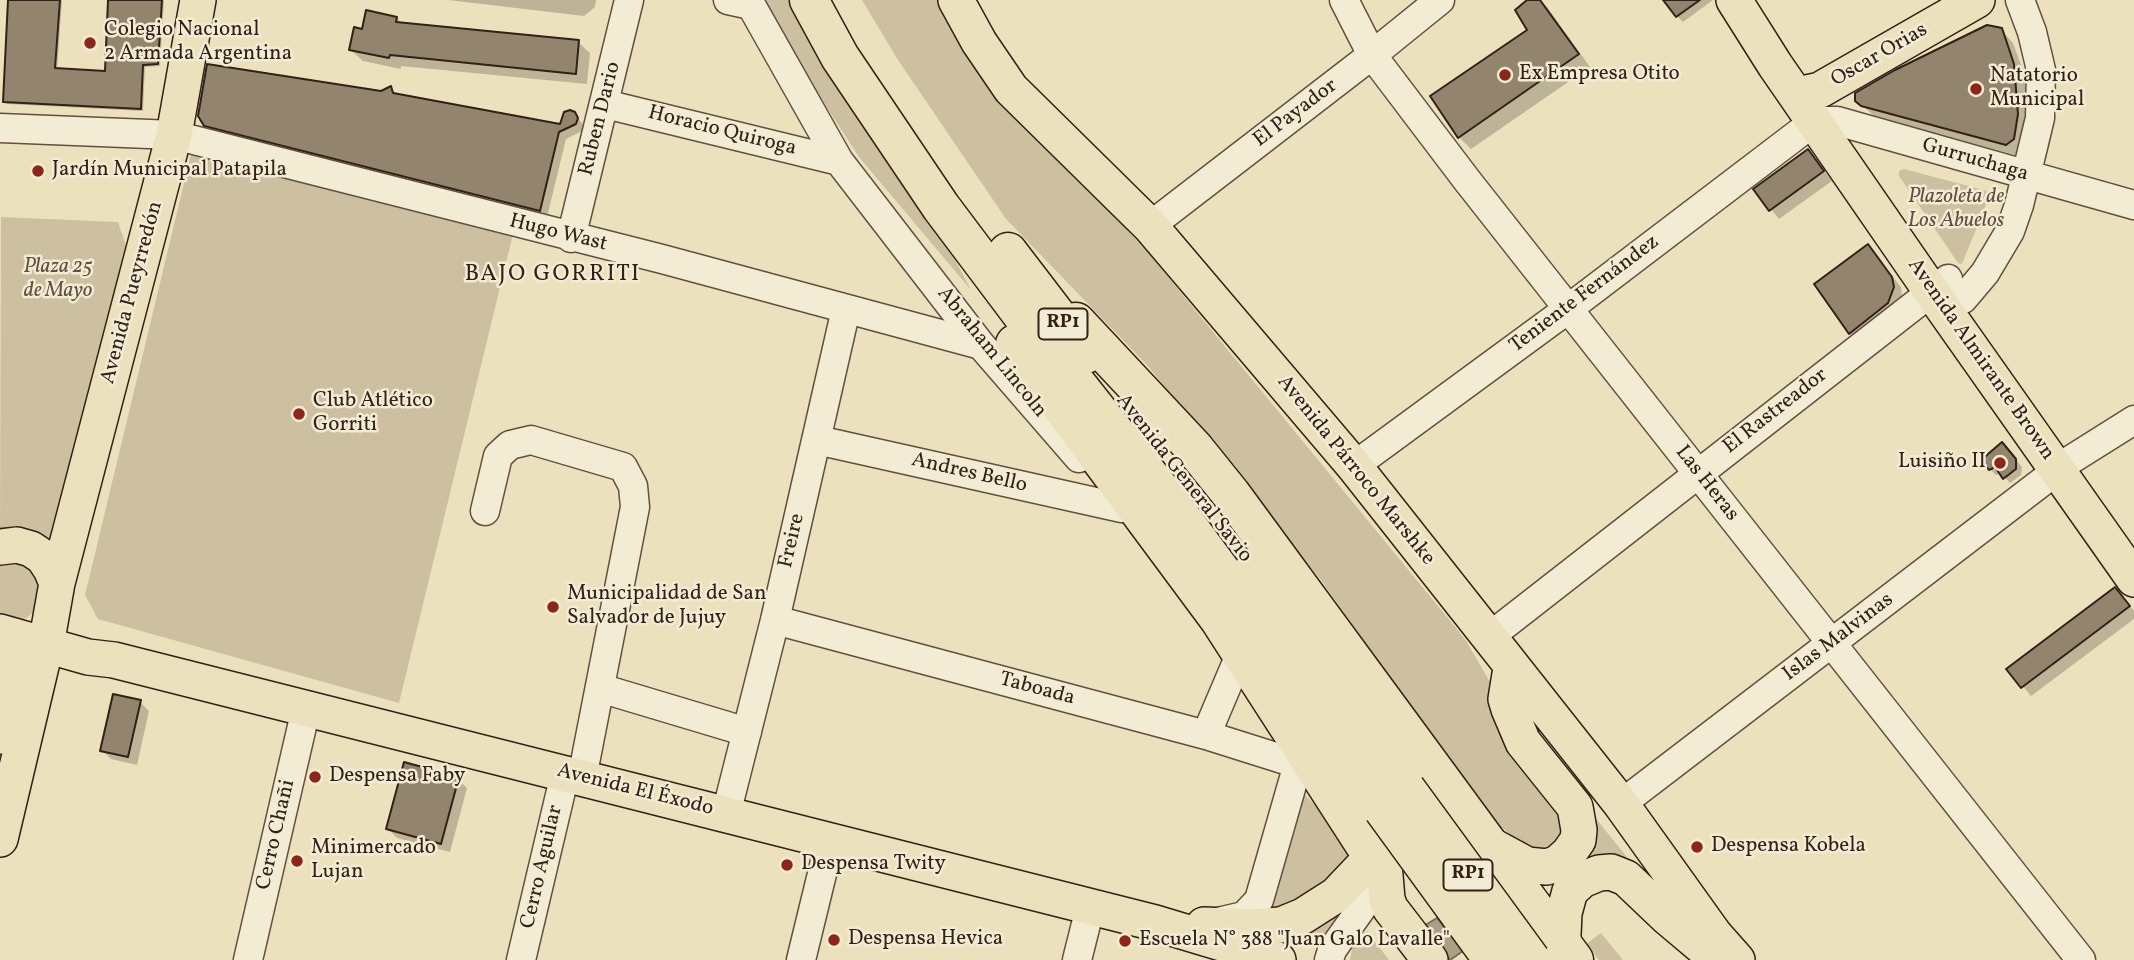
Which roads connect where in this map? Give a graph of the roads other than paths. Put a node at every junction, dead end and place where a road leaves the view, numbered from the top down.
1 (198, 0) edge
2 (629, 0) edge
3 (809, 0) edge
4 (834, 0) edge
5 (956, 0) edge
6 (1344, 0) edge
7 (1440, 0) edge
8 (1734, 0) edge
9 (1762, 0) edge
10 (1977, 0) edge
11 (2020, 0) edge
12 (739, 2) edge
13 (1373, 55) junction
14 (605, 104) junction
15 (1817, 107) junction
16 (0, 128) edge
17 (174, 135) junction
18 (839, 161) junction
19 (2025, 176) junction
20 (2134, 205) edge
21 (1150, 226) junction
22 (571, 238) junction
23 (1009, 253) junction
24 (1947, 295) junction
25 (846, 309) junction
26 (1568, 309) junction
27 (981, 345) junction
28 (2134, 420) edge
29 (817, 440) junction
30 (2064, 465) junction
31 (1354, 466) junction
32 (1697, 473) junction
33 (1122, 508) junction
34 (485, 512) dead end
35 (0, 547) edge
36 (2134, 548) edge
37 (2134, 579) edge
38 (55, 598) junction
39 (775, 620) junction
40 (17, 637) edge
41 (1489, 637) junction
42 (1832, 643) junction
43 (114, 660) junction
44 (1511, 668) junction
45 (1271, 669) junction
46 (600, 688) junction
47 (306, 709) junction
48 (747, 732) junction
49 (1206, 735) junction
50 (0, 746) edge
51 (1249, 748) junction
52 (1302, 758) junction
53 (574, 776) junction
54 (1621, 804) junction
55 (726, 814) junction
56 (0, 839) edge
57 (830, 841) junction
58 (1489, 845) junction
59 (1381, 860) junction
60 (1090, 908) junction
61 (1155, 923) junction
62 (1197, 925) junction
63 (1557, 956) edge
64 (248, 960) edge
65 (522, 960) edge
66 (801, 960) edge
67 (1077, 960) edge
68 (1278, 960) edge
69 (1329, 960) edge
70 (1430, 960) edge
71 (1493, 960) edge
72 (1718, 960) edge
73 (1737, 960) edge
74 (2081, 960) edge

1 - 17 main road, Avenida Pueyrredón
2 - 14 street, Ruben Dario
3 - 45 highway
4 - 23 highway, Avenida General Savio / RP1
5 - 21 main road, Avenida Párroco Marshke
6 - 13 street, Las Heras
7 - 13 street, El Payador
8 - 15 main road, Avenida Almirante Brown
9 - 15 main road, Avenida Almirante Brown
10 - 15 main road, Oscar Orias
11 - 19 street, El Rastreador
12 - 18 street, Abraham Lincoln
13 - 21 street, El Payador
13 - 26 street, Las Heras
14 - 18 street, Horacio Quiroga
14 - 22 street, Ruben Dario
15 - 19 street, Gurruchaga
15 - 24 main road, Avenida Almirante Brown
15 - 26 street, Teniente Fernández
16 - 17 street, Hugo Wast
17 - 22 street, Hugo Wast
17 - 38 main road, Avenida Pueyrredón
18 - 27 street, Abraham Lincoln
19 - 20 street, Gurruchaga
19 - 24 street, El Rastreador
21 - 31 main road, Avenida Párroco Marshke
22 - 25 street, Hugo Wast
23 - 45 highway, Avenida General Savio / RP1
23 - 58 highway
24 - 30 main road, Avenida Almirante Brown
24 - 32 street, El Rastreador
25 - 27 street, Hugo Wast
25 - 29 street, Freire
26 - 31 street, Teniente Fernández
26 - 32 street, Las Heras
27 - 33 street, Abraham Lincoln
28 - 30 street, Islas Malvinas
29 - 33 street, Andres Bello
29 - 39 street, Freire
30 - 36 main road, Avenida Almirante Brown
30 - 37 main road, Avenida Almirante Brown
30 - 42 street, Islas Malvinas
31 - 41 main road, Avenida Párroco Marshke
32 - 41 street, El Rastreador
32 - 42 street, Las Heras
33 - 45 street, Abraham Lincoln
34 - 46 street, Cerro Aguilar
35 - 38 main road, Avenida El Éxodo
38 - 40 main road
38 - 43 main road, Avenida El Éxodo
39 - 48 street, Freire
39 - 49 street, Taboada
40 - 43 main road, Avenida El Éxodo
40 - 50 main road
40 - 56 main road
41 - 44 main road, Avenida Párroco Marshke
42 - 54 street, Islas Malvinas
42 - 74 street, Las Heras
43 - 47 main road, Avenida El Éxodo
44 - 54 main road, Avenida Párroco Marshke
44 - 58 main road
45 - 49 street
45 - 51 street
45 - 52 highway
45 - 63 highway, Avenida General Savio / RP1, bridge
45 - 71 highway, Avenida General Savio / RP1, bridge
46 - 48 street
46 - 53 street, Cerro Aguilar
47 - 53 main road, Avenida El Éxodo
47 - 64 street, Cerro Chañi
48 - 55 street, Freire
49 - 51 street, Taboada
51 - 52 street, Taboada
52 - 59 highway
52 - 62 street
53 - 55 main road, Avenida El Éxodo
53 - 65 street, Cerro Aguilar
54 - 73 main road, Avenida Párroco Marshke
55 - 57 main road, Avenida El Éxodo
57 - 60 main road, Avenida El Éxodo
57 - 66 street
58 - 59 main road, Avenida El Éxodo
58 - 63 main road
59 - 62 main road, Avenida El Éxodo
59 - 69 street
59 - 70 main road
60 - 61 main road, Avenida El Éxodo
60 - 67 street
61 - 62 main road, Avenida El Éxodo
61 - 68 main road, Avenida El Éxodo
63 - 72 main road

